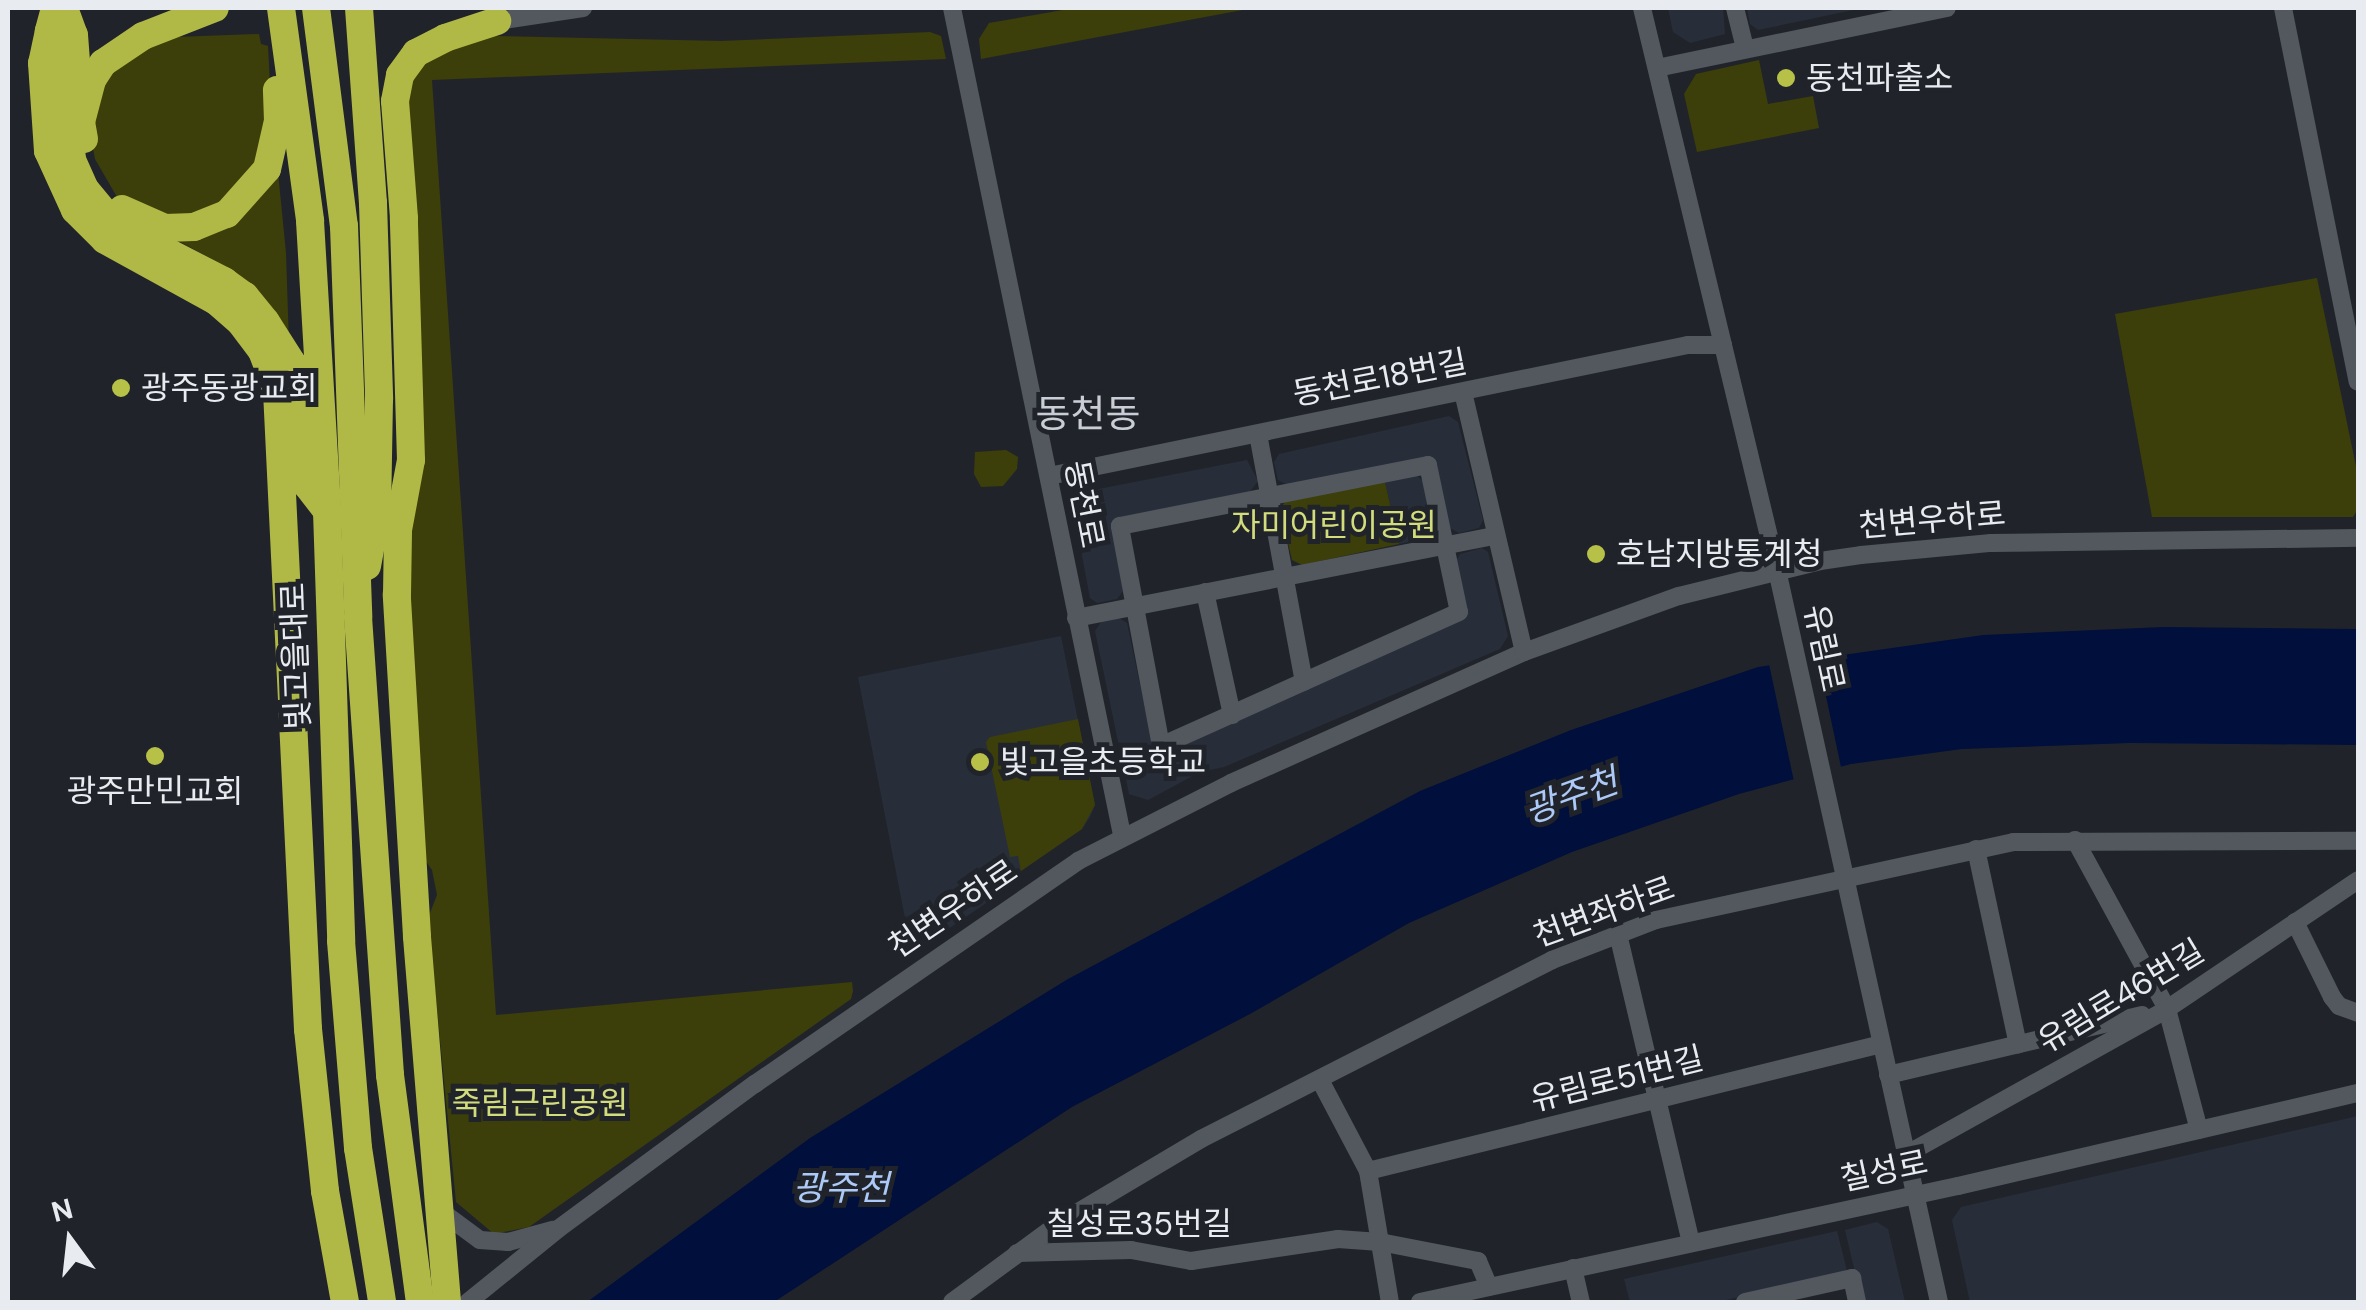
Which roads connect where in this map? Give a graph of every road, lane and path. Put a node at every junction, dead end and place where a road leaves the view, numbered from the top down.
1 (215, 8) edge
2 (281, 8) edge
3 (316, 8) edge
4 (359, 8) edge
5 (582, 8) edge
6 (952, 8) edge
7 (1642, 8) edge
8 (1736, 8) edge
9 (1947, 8) edge
10 (2283, 8) edge
11 (56, 15) edge
12 (496, 22) junction
13 (284, 40) junction
14 (1744, 48) junction
15 (1657, 68) junction
16 (81, 122) junction
17 (368, 122) junction
18 (1723, 346) junction
19 (2358, 382) edge
20 (1463, 392) junction
21 (1258, 434) junction
22 (1049, 476) junction
23 (1271, 498) junction
24 (327, 510) junction
25 (1496, 536) junction
26 (2358, 538) edge
27 (1446, 546) junction
28 (1777, 570) junction
29 (1283, 576) junction
30 (1205, 592) junction
31 (1132, 606) junction
32 (358, 617) junction
33 (1076, 618) junction
34 (1524, 652) junction
35 (1304, 682) junction
36 (1232, 715) junction
37 (1122, 836) junction
38 (2075, 840) junction
39 (2358, 841) edge
40 (1976, 849) junction
41 (1840, 868) junction
42 (2358, 880) edge
43 (2295, 922) junction
44 (1618, 934) junction
45 (2167, 1008) junction
46 (2358, 1012) edge
47 (1881, 1044) junction
48 (2018, 1045) junction
49 (1888, 1075) junction
50 (1320, 1080) junction
51 (2358, 1093) edge
52 (1657, 1100) junction
53 (2199, 1130) junction
54 (1907, 1154) junction
55 (1368, 1172) junction
56 (1916, 1196) junction
57 (442, 1212) junction
58 (558, 1228) junction
59 (1380, 1242) junction
60 (1691, 1242) junction
61 (1016, 1254) junction
62 (1574, 1268) junction
63 (1490, 1287) junction
64 (1778, 1299) edge
65 (344, 1300) edge
66 (382, 1302) edge
67 (420, 1302) edge
68 (447, 1302) edge
69 (468, 1302) edge
70 (952, 1302) edge
71 (1390, 1302) edge
72 (1420, 1302) edge
73 (1582, 1302) edge
74 (1745, 1302) edge
75 (1857, 1302) edge
76 (1940, 1302) edge

1 - 16 highway
2 - 13 highway, 빛고을대로
3 - 32 highway, 빛고을대로
4 - 17 highway
5 - 12 street
6 - 22 street, 동천로
7 - 15 street, 유림로
8 - 14 street
9 - 14 street
10 - 19 street
11 - 16 highway
11 - 24 highway
11 - 65 highway
12 - 17 highway
12 - 57 highway
13 - 16 highway
13 - 24 highway, 빛고을대로
14 - 15 street
15 - 18 street, 유림로
17 - 32 highway
18 - 20 street, 동천로18번길
18 - 28 street, 유림로
20 - 21 street, 동천로18번길
20 - 25 street
21 - 22 street, 동천로18번길
21 - 23 street
22 - 33 street, 동천로
23 - 27 street
23 - 29 street
23 - 31 street
24 - 66 highway, 빛고을대로
25 - 27 street
25 - 34 street
26 - 28 street, 천변우하로
27 - 29 street
27 - 35 street
28 - 34 street, 천변우하로
28 - 41 street, 유림로
29 - 30 street
29 - 35 street
30 - 31 street
30 - 36 street
31 - 33 street
31 - 36 street
32 - 67 highway, 빛고을대로
33 - 37 street, 동천로
34 - 37 street, 천변우하로
35 - 36 street
37 - 58 street, 천변우하로
38 - 39 street, 천변좌하로
38 - 40 street, 천변좌하로
38 - 45 street
40 - 41 street, 천변좌하로
40 - 48 street
41 - 44 street, 천변좌하로
41 - 47 street, 유림로
42 - 43 street, 유림로46번길
43 - 45 street, 유림로46번길
43 - 46 street
44 - 50 street, 천변좌하로
44 - 52 street
45 - 48 street
45 - 53 street
45 - 54 street, 유림로46번길
47 - 49 street, 유림로
47 - 52 street, 유림로51번길
48 - 49 street
49 - 54 street, 유림로
50 - 55 street
50 - 61 street, 천변좌하로
51 - 53 street, 칠성로
52 - 55 street, 유림로51번길
52 - 60 street
53 - 56 street, 칠성로
54 - 56 street, 유림로
55 - 59 street
56 - 60 street, 칠성로
56 - 76 street, 유림로
57 - 58 street
57 - 65 highway
57 - 68 highway
58 - 69 street, 천변우하로
59 - 61 street, 칠성로35번길
59 - 63 street, 칠성로35번길
59 - 71 street
60 - 62 street, 칠성로
61 - 70 street, 천변좌하로
62 - 63 street, 칠성로
62 - 73 street
63 - 72 street, 칠성로
64 - 74 street
64 - 75 street

